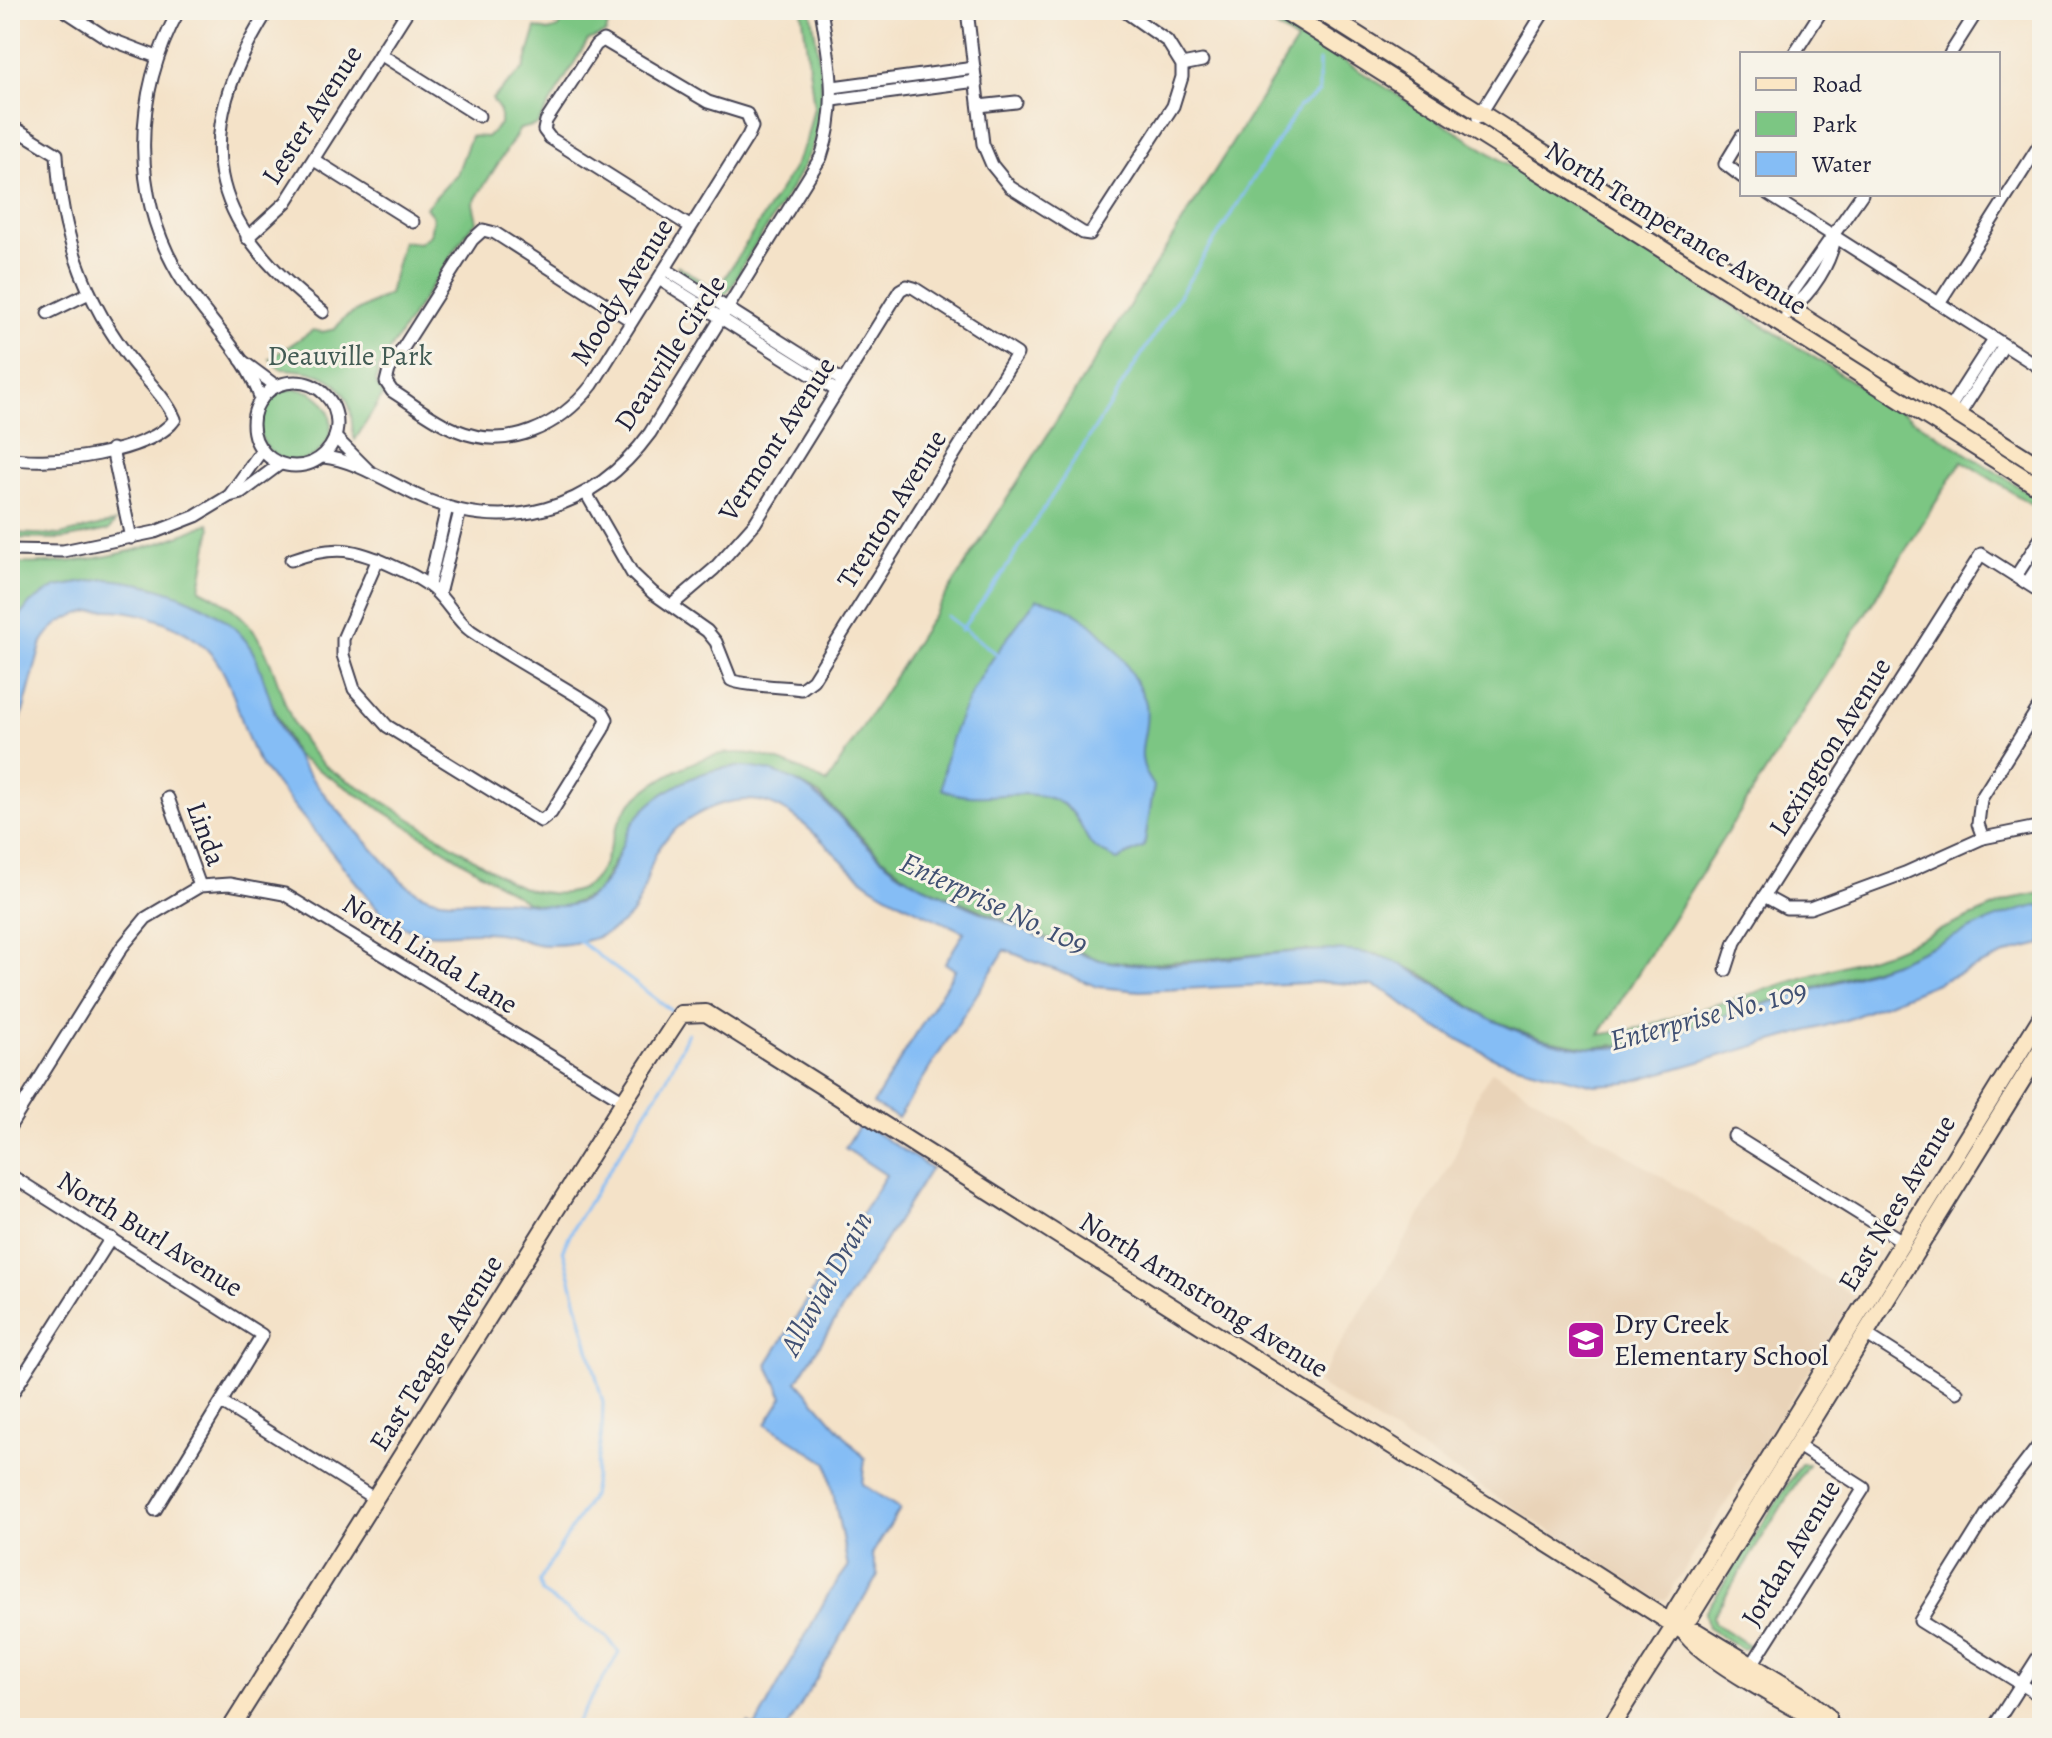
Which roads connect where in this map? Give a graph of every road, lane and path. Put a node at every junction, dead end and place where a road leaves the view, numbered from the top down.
1 (64, 10) edge
2 (179, 10) edge
3 (268, 10) edge
4 (408, 10) edge
5 (821, 10) edge
6 (967, 10) edge
7 (1123, 10) edge
8 (1283, 10) edge
9 (1318, 10) edge
10 (1545, 10) edge
11 (1822, 10) edge
12 (1978, 10) edge
13 (1795, 52) edge
14 (1951, 52) edge
15 (380, 54) junction
16 (157, 57) junction
17 (1202, 61) dead end
18 (1182, 65) junction
19 (975, 74) junction
20 (833, 87) junction
21 (833, 100) junction
22 (1016, 102) dead end
23 (979, 106) junction
24 (1481, 112) junction
25 (479, 116) dead end
26 (10, 125) edge
27 (1471, 129) junction
28 (1740, 139) edge
29 (2042, 141) edge
30 (314, 160) junction
31 (1740, 175) edge
32 (1771, 196) edge
33 (1861, 196) edge
34 (413, 222) dead end
35 (691, 227) junction
36 (1835, 237) junction
37 (247, 238) junction
38 (662, 274) junction
39 (89, 293) junction
40 (1939, 303) junction
41 (1790, 309) junction
42 (323, 312) dead end
43 (48, 313) dead end
44 (724, 313) junction
45 (632, 321) junction
46 (1780, 324) junction
47 (1999, 342) junction
48 (1017, 354) joint
49 (241, 360) junction
50 (2042, 369) edge
51 (276, 386) junction
52 (840, 386) junction
53 (261, 400) junction
54 (1954, 412) junction
55 (335, 437) junction
56 (112, 449) junction
57 (262, 450) junction
58 (323, 457) junction
59 (10, 458) edge
60 (280, 464) junction
61 (2042, 468) edge
62 (369, 471) junction
63 (2042, 489) edge
64 (586, 493) junction
65 (229, 496) junction
66 (447, 507) junction
67 (460, 511) junction
68 (2042, 536) edge
69 (131, 538) junction
70 (10, 550) edge
71 (378, 559) junction
72 (291, 560) dead end
73 (2042, 560) edge
74 (2022, 580) junction
75 (429, 585) junction
76 (2042, 593) edge
77 (439, 594) junction
78 (672, 605) junction
79 (2042, 702) edge
80 (168, 798) dead end
81 (2042, 826) edge
82 (1983, 838) junction
83 (200, 886) junction
84 (1764, 896) junction
85 (1726, 970) dead end
86 (691, 1011) joint
87 (2042, 1016) edge
88 (2042, 1048) edge
89 (624, 1101) junction
90 (10, 1126) edge
91 (1734, 1136) dead end
92 (10, 1175) edge
93 (111, 1238) junction
94 (1904, 1242) junction
95 (1860, 1315) junction
96 (1867, 1335) junction
97 (1957, 1392) dead end
98 (10, 1397) edge
99 (222, 1403) junction
100 (2042, 1441) edge
101 (1798, 1446) junction
102 (375, 1499) junction
103 (155, 1510) dead end
104 (1679, 1626) junction
105 (2042, 1651) edge
106 (1751, 1666) junction
107 (2021, 1684) junction
108 (2042, 1697) edge
109 (231, 1728) edge
110 (1610, 1728) edge
111 (1834, 1728) edge
112 (1842, 1728) edge
113 (1993, 1728) edge

1 - 16 street
2 - 16 street
3 - 37 street
4 - 15 street, Lester Avenue
5 - 20 street, Deauville Circle
6 - 19 street
7 - 18 street
8 - 27 main road, North Temperance Avenue
9 - 24 main road, North Temperance Avenue
10 - 24 street
11 - 13 street
12 - 14 street
15 - 25 street
15 - 30 street, Lester Avenue
16 - 49 street
17 - 18 street
18 - 23 street
19 - 20 street
19 - 21 street
19 - 23 street
20 - 21 street, Deauville Circle
21 - 44 street, Deauville Circle
22 - 23 street
24 - 27 street
24 - 41 main road, North Temperance Avenue
26 - 39 street
27 - 46 main road, North Temperance Avenue
28 - 31 street
29 - 40 street
30 - 34 street
30 - 37 street, Lester Avenue
32 - 36 street
33 - 36 street
35 - 35 street, Moody Avenue
35 - 38 street, Moody Avenue
36 - 40 street
36 - 41 street
37 - 42 street
38 - 44 street
38 - 45 street, Moody Avenue
39 - 43 street
39 - 56 street
40 - 47 street
41 - 46 street
41 - 54 main road, North Temperance Avenue
44 - 52 street
44 - 64 street, Deauville Circle
45 - 45 street, Moody Avenue
46 - 63 main road, North Temperance Avenue
47 - 50 street
47 - 54 street
48 - 52 street, Vermont Avenue
48 - 78 street, Trenton Avenue
49 - 51 street
49 - 53 street
51 - 53 street
51 - 55 street
52 - 78 street, Vermont Avenue
53 - 57 street
54 - 61 main road, North Temperance Avenue
55 - 58 street
55 - 62 street, Deauville Circle
56 - 59 street
56 - 69 street
57 - 60 street
57 - 65 street
58 - 60 street
58 - 62 street, Deauville Circle
60 - 65 street
62 - 66 street, Deauville Circle
64 - 67 street, Deauville Circle
64 - 78 street
65 - 69 street
66 - 67 street, Deauville Circle
66 - 75 street
67 - 77 street
68 - 74 street
69 - 70 street
71 - 72 street
71 - 75 street
71 - 77 street
73 - 74 street
74 - 76 street
74 - 84 street, Lexington Avenue
75 - 77 street
79 - 82 street
80 - 83 street, Linda
81 - 82 street
82 - 84 street
83 - 89 street, North Linda Lane
83 - 90 street
84 - 85 street, Lexington Avenue
86 - 89 main road, East Teague Avenue
86 - 104 main road, North Armstrong Avenue
87 - 94 main road, East Nees Avenue
88 - 96 main road, East Nees Avenue
89 - 102 main road, East Teague Avenue
91 - 94 street
92 - 93 street, North Burl Avenue
93 - 98 street
93 - 99 street, North Burl Avenue
94 - 95 main road, East Nees Avenue
94 - 96 main road
95 - 101 main road
95 - 104 main road, East Nees Avenue
96 - 97 street
96 - 101 main road, East Nees Avenue
99 - 102 street
99 - 103 street
100 - 107 street
101 - 104 main road, East Nees Avenue
101 - 106 street, Jordan Avenue
102 - 109 main road, East Teague Avenue
104 - 106 main road, North Armstrong Avenue
104 - 110 main road, East Nees Avenue
104 - 111 main road, North Armstrong Avenue
105 - 107 street
106 - 112 main road, North Armstrong Avenue
107 - 108 street
107 - 113 street

